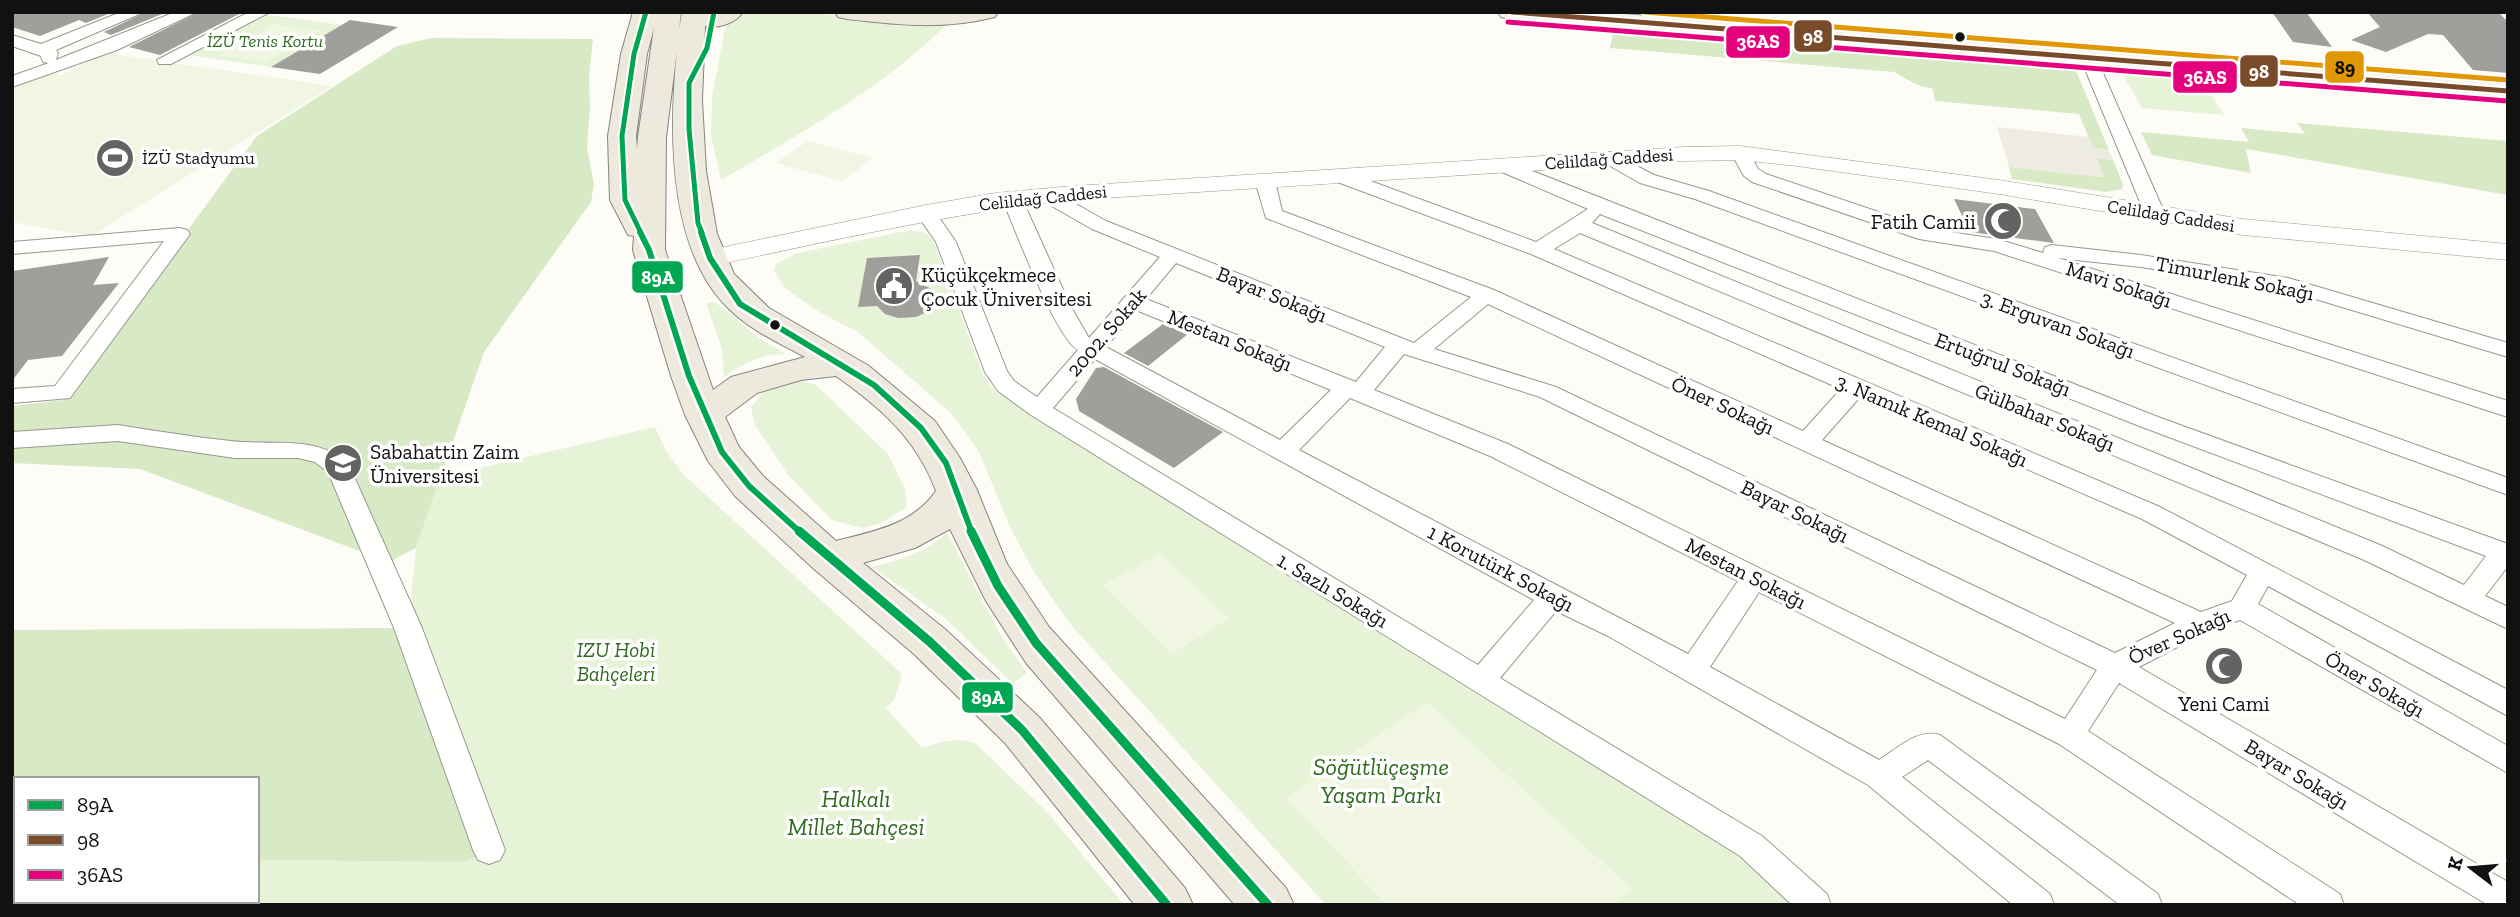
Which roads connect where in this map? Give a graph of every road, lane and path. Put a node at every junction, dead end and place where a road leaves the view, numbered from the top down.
1 (136, 12) edge
2 (189, 12) edge
3 (261, 12) edge
4 (646, 12) edge
5 (669, 12) edge
6 (848, 12) edge
7 (920, 12) edge
8 (953, 12) edge
9 (986, 12) edge
10 (1509, 12) edge
11 (713, 14) edge
12 (12, 40) edge
13 (41, 50) junction
14 (2088, 57) junction
15 (165, 60) dead end
16 (12, 80) edge
17 (2508, 91) edge
18 (1740, 153) junction
19 (1610, 158) junction
20 (1502, 165) junction
21 (1339, 176) junction
22 (1265, 181) junction
23 (1048, 195) junction
24 (1012, 199) junction
25 (1598, 206) junction
26 (926, 213) junction
27 (2155, 214) junction
28 (1579, 225) junction
29 (1997, 245) junction
30 (12, 248) edge
31 (649, 250) junction
32 (1538, 250) junction
33 (2508, 252) edge
34 (1173, 254) junction
35 (710, 258) junction
36 (1486, 295) junction
37 (1133, 301) junction
38 (1409, 348) junction
39 (1091, 349) junction
40 (2508, 350) edge
41 (840, 365) junction
42 (1855, 388) junction
43 (1353, 390) junction
44 (12, 396) edge
45 (2508, 409) edge
46 (1039, 410) junction
47 (704, 415) junction
48 (12, 440) edge
49 (1806, 443) junction
50 (1283, 451) junction
51 (2508, 487) edge
52 (957, 489) junction
53 (2505, 554) edge
54 (829, 558) junction
55 (2263, 571) junction
56 (1755, 577) junction
57 (1552, 597) junction
58 (2469, 598) junction
59 (2242, 608) junction
60 (2508, 619) edge
61 (2200, 623) junction
62 (2115, 666) junction
63 (1692, 671) junction
64 (1481, 681) junction
65 (2508, 704) edge
66 (2070, 735) junction
67 (2508, 761) edge
68 (1879, 776) junction
69 (489, 850) dead end
70 (2508, 899) edge
71 (1167, 905) edge
72 (1268, 905) edge
73 (1815, 905) edge
74 (2038, 905) edge
75 (2146, 905) edge
76 (2328, 905) edge

1 - 13 street
2 - 16 street
3 - 15 street
4 - 31 main road
5 - 31 main road
6 - 9 main road
7 - 8 main road
10 - 14 main road
11 - 35 main road
12 - 13 street
13 - 16 street
14 - 17 main road
14 - 27 street
18 - 19 street, Celildağ Caddesi
18 - 27 street, Celildağ Caddesi
18 - 29 street, Mavi Sokağı
19 - 20 street, Celildağ Caddesi
19 - 51 street, 3. Erguvan Sokağı
20 - 21 street, Celildağ Caddesi
20 - 25 street, Ertuğrul Sokağı
21 - 22 street, Celildağ Caddesi
21 - 32 street, 3. Namık Kemal Sokağı
22 - 23 street, Celildağ Caddesi
22 - 36 street, Öner Sokağı
23 - 24 street, Celildağ Caddesi
23 - 34 street, Bayar Sokağı
24 - 26 street, Celildağ Caddesi
24 - 39 street, 1 Korutürk Sokağı
25 - 28 street
25 - 53 street, Ertuğrul Sokağı
26 - 35 street, Celildağ Caddesi
26 - 46 street, 1. Sazlı Sokağı
27 - 33 street, Celildağ Caddesi
28 - 32 street
28 - 58 street, Gülbahar Sokağı
29 - 40 street, Timurlenk Sokağı
29 - 45 street, Mavi Sokağı
30 - 44 street
31 - 47 main road
32 - 42 street, 3. Namık Kemal Sokağı
34 - 37 street, 2002. Sokak
34 - 38 street, Bayar Sokağı
35 - 41 main road
36 - 38 street
36 - 49 street, Öner Sokağı
37 - 39 street, 2002. Sokak
37 - 43 street, Mestan Sokağı
38 - 43 street
38 - 62 street, Bayar Sokağı
39 - 46 street, 2002. Sokak
39 - 50 street, 1 Korutürk Sokağı
41 - 47 main road
41 - 52 main road
42 - 49 street
42 - 55 street, 3. Namık Kemal Sokağı
43 - 50 street
43 - 56 street, Mestan Sokağı
46 - 64 street, 1. Sazlı Sokağı
47 - 54 main road
48 - 69 street
49 - 61 street, Öner Sokağı
50 - 57 street, 1 Korutürk Sokağı
52 - 54 main road
52 - 72 main road
53 - 58 street
54 - 71 main road
55 - 59 street, Över Sokağı
55 - 65 street, 3. Namık Kemal Sokağı
56 - 63 street
56 - 66 street, Mestan Sokağı
57 - 63 street, 1 Korutürk Sokağı
57 - 64 street
58 - 60 street, Gülbahar Sokağı
59 - 61 street, Över Sokağı
59 - 67 street, Öner Sokağı
61 - 62 street, Över Sokağı
62 - 66 street, Över Sokağı
62 - 70 street, Bayar Sokağı
63 - 68 street, 1 Korutürk Sokağı
64 - 73 street, 1. Sazlı Sokağı
66 - 76 street, Mestan Sokağı
68 - 74 street, 1 Korutürk Sokağı
68 - 75 street

